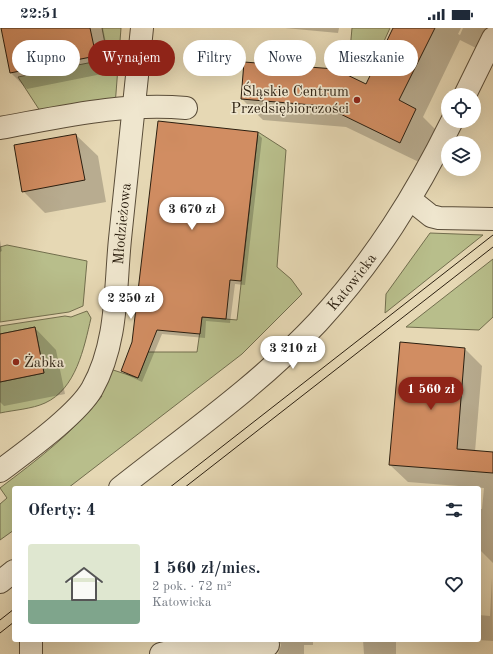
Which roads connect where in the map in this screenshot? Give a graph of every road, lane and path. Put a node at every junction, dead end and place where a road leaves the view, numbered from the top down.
1 (142, 28) edge
2 (493, 38) edge
3 (468, 88) edge
4 (186, 108) dead end
5 (146, 110) junction
6 (0, 128) edge
7 (448, 128) edge
8 (411, 200) junction
9 (493, 219) edge
10 (0, 471) edge
11 (123, 486) edge
12 (12, 573) edge
13 (0, 582) edge
14 (31, 642) edge
15 (268, 645) dead end
16 (210, 651) edge
17 (31, 654) edge
18 (161, 654) edge

1 - 5 street, Młodzieżowa
2 - 3 street
4 - 5 street
5 - 6 street
5 - 10 street, Młodzieżowa
7 - 8 street, Katowicka
8 - 9 street
8 - 11 street, Katowicka
12 - 13 street
14 - 17 street
15 - 16 street
16 - 18 street

